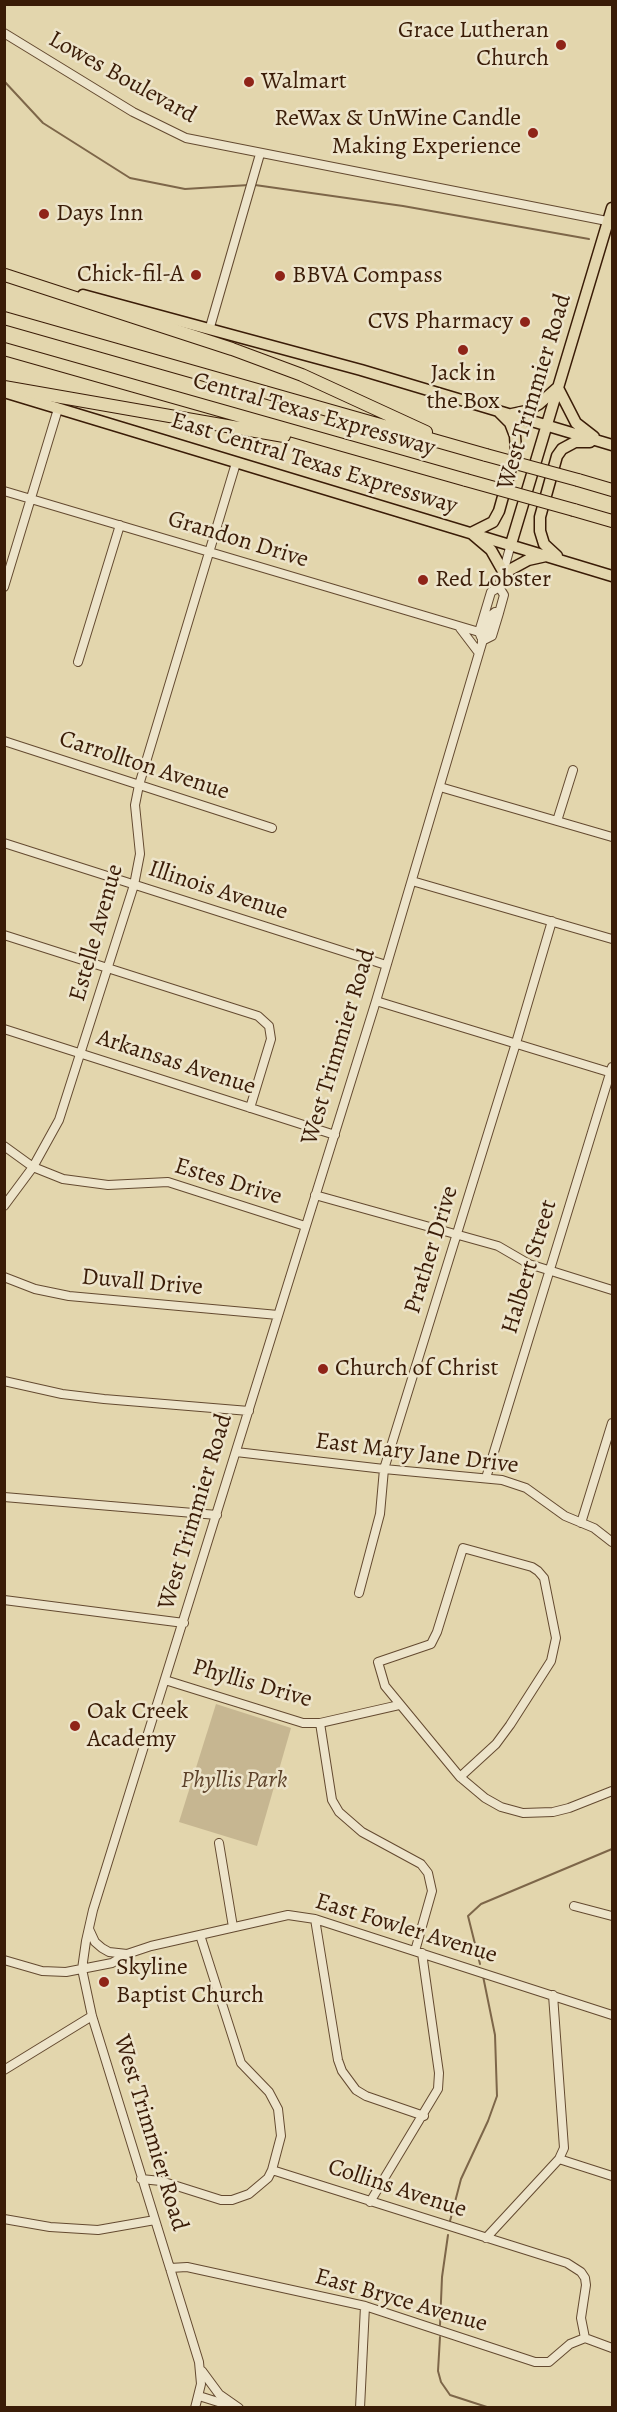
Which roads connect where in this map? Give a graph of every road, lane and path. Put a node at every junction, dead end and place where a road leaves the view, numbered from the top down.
1 (4, 33) edge
2 (260, 154) junction
3 (612, 208) edge
4 (610, 222) edge
5 (5, 275) edge
6 (4, 318) edge
7 (210, 327) junction
8 (4, 349) edge
9 (4, 387) edge
10 (558, 388) junction
11 (4, 392) edge
12 (58, 409) junction
13 (504, 413) junction
14 (546, 425) junction
15 (324, 440) junction
16 (607, 444) edge
17 (454, 446) junction
18 (236, 463) junction
19 (612, 490) edge
20 (4, 491) edge
21 (31, 499) junction
22 (612, 521) edge
23 (120, 525) junction
24 (471, 533) junction
25 (511, 544) junction
26 (209, 552) junction
27 (550, 556) junction
28 (565, 561) junction
29 (504, 573) junction
30 (612, 576) edge
31 (4, 587) edge
32 (499, 587) junction
33 (459, 627) junction
34 (479, 632) junction
35 (482, 641) junction
36 (479, 652) junction
37 (78, 662) dead end
38 (4, 741) edge
39 (573, 770) dead end
40 (139, 785) junction
41 (440, 787) junction
42 (557, 821) junction
43 (272, 828) dead end
44 (612, 837) edge
45 (4, 843) edge
46 (412, 881) junction
47 (135, 885) junction
48 (552, 921) junction
49 (4, 936) edge
50 (612, 939) edge
51 (386, 965) junction
52 (108, 969) junction
53 (376, 1001) junction
54 (4, 1029) edge
55 (516, 1043) junction
56 (82, 1054) junction
57 (612, 1071) edge
58 (250, 1108) junction
59 (335, 1135) junction
60 (4, 1146) edge
61 (33, 1167) junction
62 (315, 1195) junction
63 (4, 1206) edge
64 (305, 1226) junction
65 (458, 1234) junction
66 (549, 1270) junction
67 (4, 1277) edge
68 (612, 1290) edge
69 (278, 1315) junction
70 (4, 1381) edge
71 (249, 1411) junction
72 (612, 1422) edge
73 (236, 1452) junction
74 (384, 1469) junction
75 (486, 1478) junction
76 (4, 1497) edge
77 (217, 1515) junction
78 (581, 1523) junction
79 (612, 1542) edge
80 (359, 1593) dead end
81 (4, 1600) edge
82 (184, 1623) junction
83 (165, 1680) junction
84 (399, 1705) junction
85 (320, 1723) junction
86 (460, 1777) junction
87 (612, 1791) edge
88 (219, 1843) dead end
89 (574, 1906) dead end
90 (612, 1916) edge
91 (315, 1919) junction
92 (233, 1927) junction
93 (88, 1928) junction
94 (200, 1935) junction
95 (418, 1952) junction
96 (127, 1954) junction
97 (4, 1960) edge
98 (82, 1969) junction
99 (553, 1995) junction
100 (612, 2015) edge
101 (92, 2016) junction
102 (4, 2070) edge
103 (424, 2116) junction
104 (559, 2159) junction
105 (272, 2170) junction
106 (612, 2176) edge
107 (141, 2179) junction
108 (370, 2202) junction
109 (4, 2218) edge
110 (155, 2220) junction
111 (486, 2238) junction
112 (170, 2268) junction
113 (365, 2307) junction
114 (585, 2338) junction
115 (612, 2348) edge
116 (201, 2369) junction
117 (199, 2396) junction
118 (195, 2408) edge
119 (237, 2408) edge
120 (360, 2408) edge

1 - 2 street, Lowes Boulevard
2 - 4 street, Lowes Boulevard
2 - 7 street
3 - 4 main road, West Trimmier Road
4 - 10 main road, West Trimmier Road
5 - 7 main road
5 - 17 highway
6 - 17 highway, Central Texas Expressway
7 - 13 main road
8 - 15 highway, Central Texas Expressway
9 - 15 highway
10 - 13 main road
10 - 14 main road, West Trimmier Road
10 - 16 main road
11 - 12 main road, East Central Texas Expressway
12 - 18 main road, East Central Texas Expressway
12 - 21 street
13 - 14 main road
13 - 24 main road
14 - 16 main road
14 - 25 main road, West Trimmier Road
15 - 22 highway, Central Texas Expressway, bridge
16 - 28 main road
17 - 19 highway, Central Texas Expressway, bridge
18 - 24 main road, East Central Texas Expressway
18 - 26 street, Estelle Avenue
20 - 21 street, Grandon Drive
21 - 23 street, Grandon Drive
21 - 31 street
23 - 26 street, Grandon Drive
23 - 37 street
24 - 25 main road, East Central Texas Expressway
24 - 29 main road
25 - 27 main road, East Central Texas Expressway
25 - 29 street, West Trimmier Road
26 - 33 street, Grandon Drive
26 - 40 street, Estelle Avenue
27 - 28 main road, East Central Texas Expressway
27 - 29 main road
28 - 30 main road, East Central Texas Expressway
29 - 32 street, West Trimmier Road
32 - 34 street, West Trimmier Road
32 - 35 street, West Trimmier Road
33 - 34 street, Grandon Drive
33 - 36 street
34 - 35 street
35 - 36 street, West Trimmier Road
36 - 41 street, West Trimmier Road
38 - 40 street, Carrollton Avenue
39 - 42 street
40 - 43 street, Carrollton Avenue
40 - 47 street, Estelle Avenue
41 - 42 street
41 - 46 street, West Trimmier Road
42 - 44 street
45 - 47 street, Illinois Avenue
46 - 48 street
46 - 51 street, West Trimmier Road
47 - 51 street, Illinois Avenue
47 - 52 street, Estelle Avenue
48 - 50 street
48 - 55 street, Prather Drive
49 - 52 street
51 - 53 street, West Trimmier Road
52 - 56 street, Estelle Avenue
52 - 58 street
53 - 55 street
53 - 59 street, West Trimmier Road
54 - 56 street, Arkansas Avenue
55 - 57 street
55 - 65 street, Prather Drive
56 - 58 street, Arkansas Avenue
56 - 61 street, Estelle Avenue
57 - 66 street, Halbert Street
58 - 59 street, Arkansas Avenue
59 - 62 street, West Trimmier Road
60 - 61 street, Estes Drive
61 - 63 street, Estelle Avenue
61 - 64 street, Estes Drive
62 - 64 street, West Trimmier Road
62 - 65 street
64 - 69 street, West Trimmier Road
65 - 66 street
65 - 74 street, Prather Drive
66 - 68 street
66 - 75 street, Halbert Street
67 - 69 street, Duvall Drive
69 - 71 street, West Trimmier Road
70 - 71 street
71 - 73 street, West Trimmier Road
72 - 78 street
73 - 74 street, East Mary Jane Drive
73 - 77 street, West Trimmier Road
74 - 75 street, East Mary Jane Drive
74 - 80 street, Prather Drive
75 - 78 street, East Mary Jane Drive
76 - 77 street
77 - 82 street, West Trimmier Road
78 - 79 street, East Mary Jane Drive
81 - 82 street
82 - 83 street, West Trimmier Road
83 - 85 street, Phyllis Drive
83 - 93 street, West Trimmier Road
84 - 85 street, Phyllis Drive
84 - 86 street
84 - 86 street
85 - 95 street
86 - 87 street
88 - 92 street
89 - 90 street
91 - 92 street, East Fowler Avenue
91 - 95 street, East Fowler Avenue
91 - 103 street
92 - 94 street, East Fowler Avenue
93 - 96 street
93 - 98 street, West Trimmier Road
94 - 96 street, East Fowler Avenue
94 - 105 street
95 - 99 street, East Fowler Avenue
95 - 103 street
96 - 98 street, East Fowler Avenue
97 - 98 street, East Fowler Avenue
98 - 101 street, West Trimmier Road
99 - 100 street, East Fowler Avenue
99 - 104 street
101 - 102 street
101 - 107 street, West Trimmier Road
103 - 108 street
104 - 106 street
104 - 111 street
105 - 107 street
105 - 108 street, Collins Avenue
107 - 110 street, West Trimmier Road
108 - 111 street, Collins Avenue
109 - 110 street
110 - 112 street, West Trimmier Road
111 - 114 street, Collins Avenue
112 - 113 street, East Bryce Avenue
112 - 116 street, West Trimmier Road
113 - 114 street, East Bryce Avenue
113 - 120 street
114 - 115 street
116 - 117 street, West Trimmier Road
116 - 119 street
117 - 118 street, West Trimmier Road
117 - 119 street

